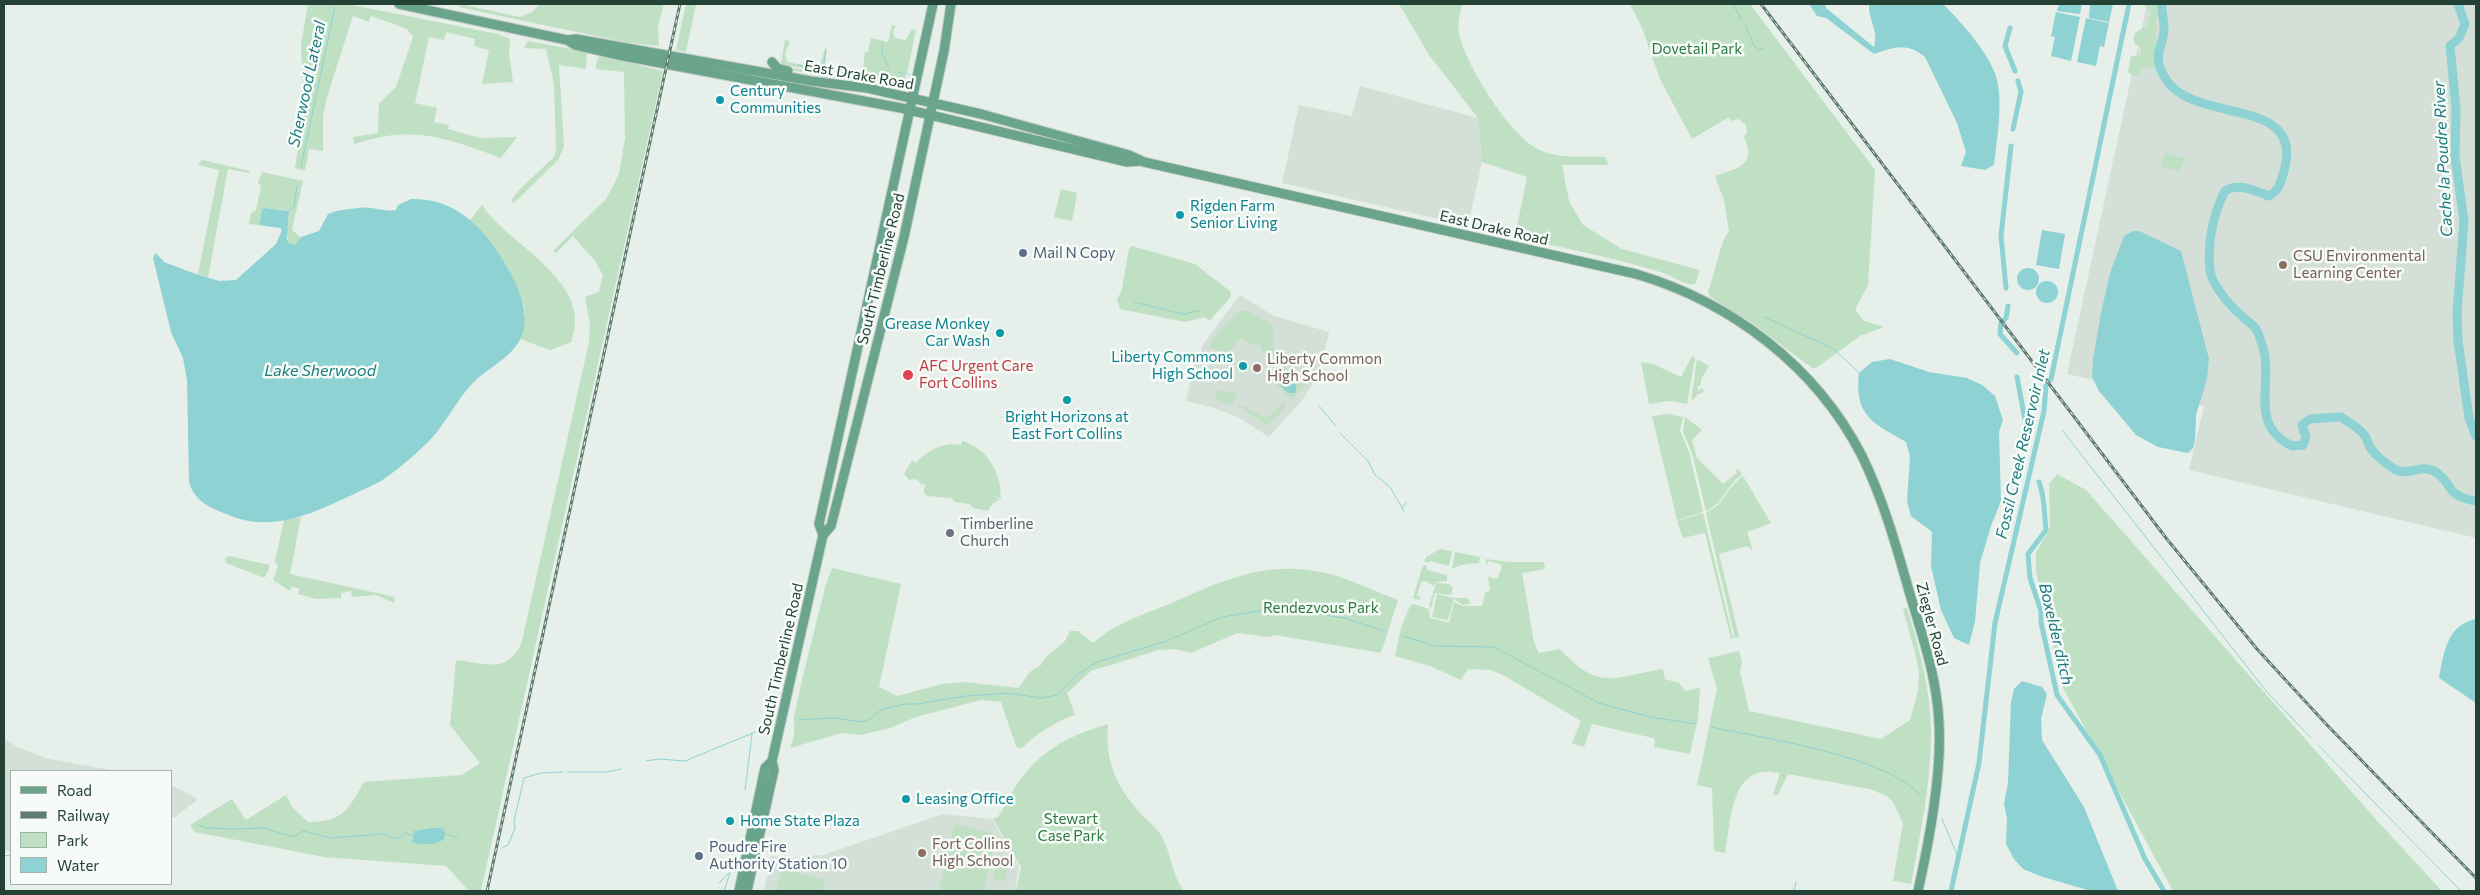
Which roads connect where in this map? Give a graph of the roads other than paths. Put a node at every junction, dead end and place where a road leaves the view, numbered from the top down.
1 (399, 4) edge
2 (933, 4) edge
3 (951, 4) edge
4 (567, 40) junction
5 (627, 48) junction
6 (594, 53) junction
7 (772, 62) dead end
8 (697, 69) junction
9 (770, 73) junction
10 (767, 83) junction
11 (826, 83) junction
12 (914, 98) junction
13 (933, 103) junction
14 (911, 110) junction
15 (931, 115) junction
16 (1059, 145) junction
17 (1110, 150) junction
18 (1140, 161) junction
19 (1813, 385) joint
20 (823, 535) junction
21 (772, 761) junction
22 (738, 891) edge
23 (747, 891) edge
24 (1918, 891) edge

1 - 4 main road, East Drake Road
2 - 12 main road, South Timberline Road
3 - 13 main road, South Timberline Road
4 - 5 main road, East Drake Road
4 - 6 main road, East Drake Road
5 - 6 main road
5 - 9 main road, East Drake Road
6 - 8 main road, East Drake Road
7 - 11 main road
8 - 9 main road
8 - 10 main road, East Drake Road
9 - 11 main road, East Drake Road
10 - 11 main road
10 - 14 main road, East Drake Road
11 - 12 main road, East Drake Road
12 - 13 main road, East Drake Road
12 - 14 main road, South Timberline Road
13 - 15 main road, South Timberline Road
13 - 17 main road, East Drake Road
14 - 15 main road, East Drake Road
14 - 20 main road, South Timberline Road
15 - 16 main road, East Drake Road
15 - 20 main road, South Timberline Road
16 - 17 main road
16 - 18 main road, East Drake Road
17 - 18 main road, East Drake Road
18 - 19 main road, East Drake Road
19 - 24 main road, Ziegler Road
20 - 21 main road, South Timberline Road
21 - 22 main road, South Timberline Road
21 - 23 main road, South Timberline Road

